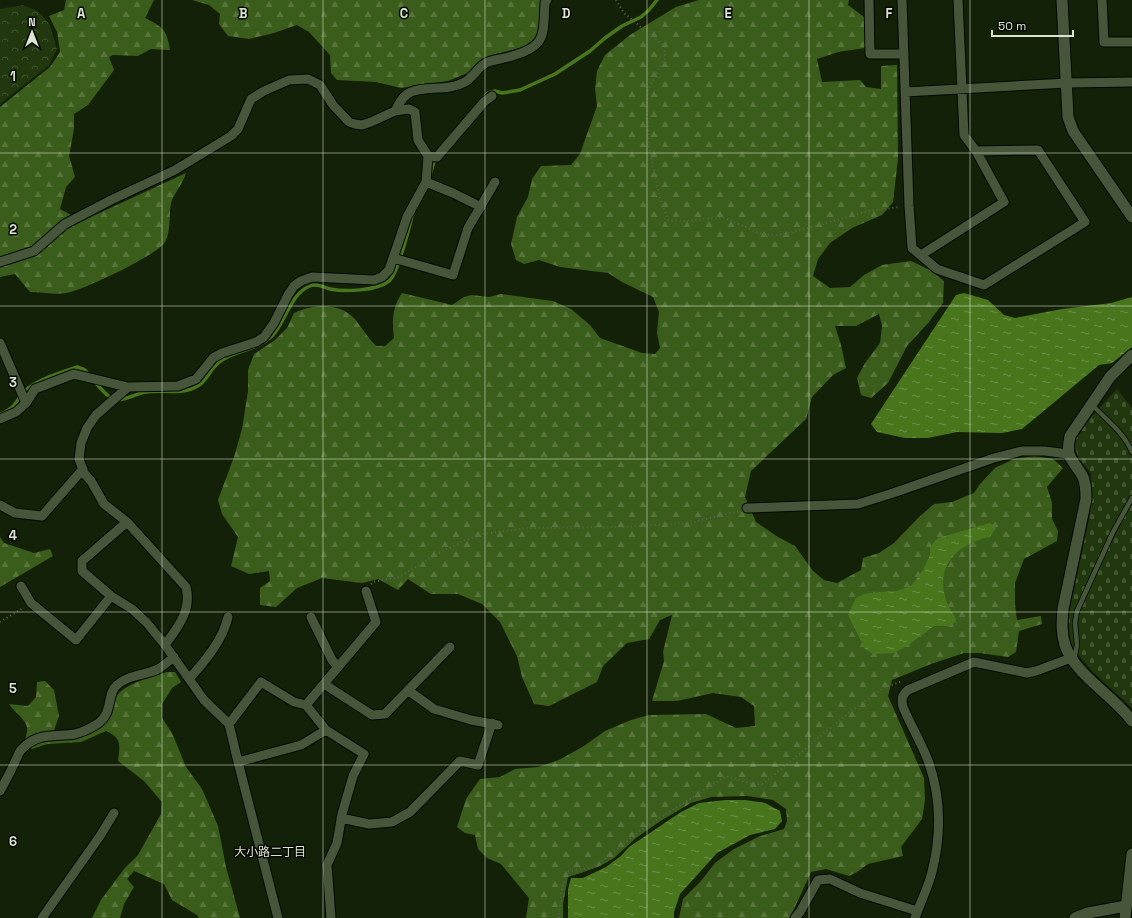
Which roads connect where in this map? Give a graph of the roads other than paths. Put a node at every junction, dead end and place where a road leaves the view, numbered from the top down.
1 (546, 0) edge
2 (869, 0) edge
3 (902, 0) edge
4 (958, 0) edge
5 (1062, 0) edge
6 (1102, 0) edge
7 (1132, 42) edge
8 (904, 54) junction
9 (1132, 82) edge
10 (1067, 83) junction
11 (962, 89) junction
12 (905, 92) junction
13 (492, 96) dead end
14 (395, 111) junction
15 (976, 151) junction
16 (428, 156) junction
17 (426, 182) junction
18 (495, 182) dead end
19 (481, 207) junction
20 (1132, 217) edge
21 (921, 255) junction
22 (394, 258) junction
23 (0, 262) edge
24 (0, 343) edge
25 (1132, 355) edge
26 (128, 386) junction
27 (26, 403) junction
28 (1091, 405) junction
29 (0, 419) edge
30 (1132, 452) edge
31 (1068, 454) junction
32 (83, 469) junction
33 (1132, 498) edge
34 (0, 505) edge
35 (747, 508) road end
36 (127, 522) junction
37 (21, 586) dead end
38 (366, 591) road end
39 (111, 596) junction
40 (228, 617) dead end
41 (311, 617) dead end
42 (165, 645) junction
43 (450, 647) dead end
44 (174, 657) junction
45 (1071, 658) junction
46 (338, 667) junction
47 (189, 679) junction
48 (324, 684) junction
49 (409, 691) junction
50 (306, 705) junction
51 (1132, 721) edge
52 (229, 724) junction
53 (326, 730) junction
54 (238, 762) junction
55 (0, 791) edge
56 (114, 813) dead end
57 (341, 818) junction
58 (1132, 854) edge
59 (1126, 906) junction
60 (916, 915) edge
61 (42, 918) edge
62 (278, 918) edge
63 (331, 918) edge
64 (795, 918) edge
65 (1076, 918) edge
66 (1125, 918) edge

1 - 14 street
2 - 8 street
3 - 8 street
4 - 11 street
5 - 10 street
6 - 7 street
8 - 12 street
9 - 10 street
10 - 11 street
10 - 20 street
11 - 12 street
11 - 15 street
12 - 21 street
13 - 16 street
14 - 16 street
14 - 23 street
15 - 21 street
15 - 21 street
16 - 17 street
17 - 19 street
17 - 22 street
18 - 19 street
19 - 22 street
22 - 26 street
24 - 27 street
25 - 28 street
26 - 27 street
26 - 32 street
27 - 29 street
28 - 30 lane
28 - 31 street
31 - 35 street
31 - 45 street
32 - 34 street
32 - 36 street
33 - 45 lane
36 - 39 street
36 - 42 street
37 - 39 street
38 - 46 street
39 - 42 street
40 - 47 street
41 - 46 street
42 - 44 street
43 - 49 street
44 - 47 street
44 - 55 street
45 - 51 street
45 - 60 street
46 - 48 street
47 - 52 street
48 - 49 street
48 - 50 street
49 - 57 street
50 - 52 street
50 - 53 street
52 - 54 street
53 - 54 street
53 - 57 street
54 - 62 street
56 - 61 street
57 - 63 street
58 - 59 street
59 - 65 street
59 - 66 street
60 - 64 street

